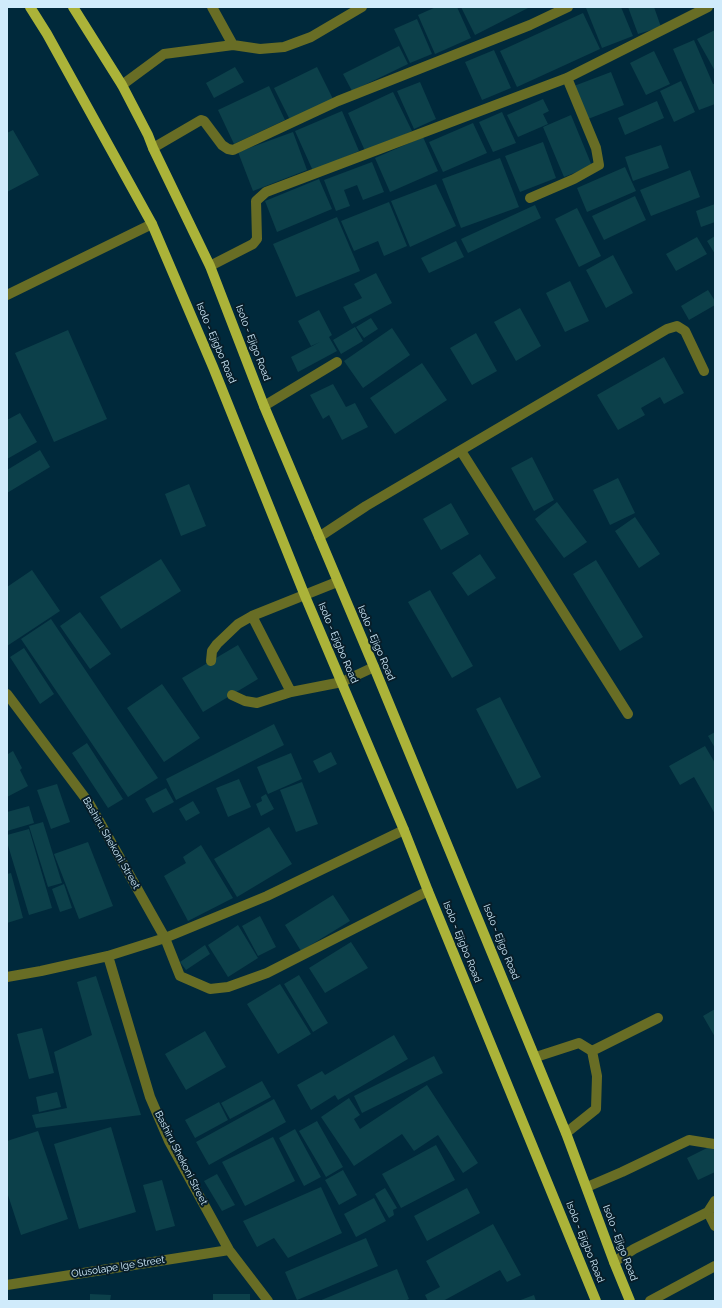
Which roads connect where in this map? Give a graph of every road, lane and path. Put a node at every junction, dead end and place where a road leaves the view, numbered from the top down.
1 (30, 7) edge
2 (73, 7) edge
3 (212, 7) edge
4 (362, 7) edge
5 (568, 7) edge
6 (708, 7) edge
7 (233, 45) junction
8 (567, 78) junction
9 (122, 85) junction
10 (153, 148) junction
11 (530, 198) dead end
12 (152, 224) junction
13 (210, 266) junction
14 (7, 296) edge
15 (337, 362) dead end
16 (704, 371) dead end
17 (264, 406) junction
18 (461, 451) junction
19 (319, 537) junction
20 (337, 582) junction
21 (305, 596) junction
22 (252, 616) junction
23 (211, 661) dead end
24 (374, 667) junction
25 (342, 682) junction
26 (291, 692) junction
27 (7, 694) edge
28 (232, 695) dead end
29 (628, 714) dead end
30 (404, 830) junction
31 (428, 892) junction
32 (165, 938) junction
33 (108, 956) junction
34 (7, 977) edge
35 (658, 1018) dead end
36 (592, 1051) junction
37 (536, 1058) junction
38 (566, 1133) junction
39 (714, 1144) dead end
40 (587, 1187) junction
41 (715, 1201) edge
42 (708, 1212) junction
43 (715, 1226) edge
44 (229, 1250) junction
45 (614, 1262) junction
46 (715, 1266) edge
47 (7, 1285) edge
48 (268, 1301) edge
49 (596, 1301) edge
50 (630, 1301) edge
51 (650, 1301) edge

1 - 12 main road, Isolo - Ejigbo Road
2 - 9 main road, Isolo - Ejigo Road
3 - 7 street
4 - 7 street
5 - 10 street
6 - 8 street
7 - 9 street
8 - 11 street
8 - 13 street
9 - 10 main road, Isolo - Ejigo Road
10 - 13 main road, Isolo - Ejigo Road
12 - 14 street
12 - 21 main road, Isolo - Ejigbo Road
13 - 17 main road, Isolo - Ejigo Road
15 - 17 street
16 - 18 street
17 - 19 main road, Isolo - Ejigo Road
18 - 19 street
18 - 29 street
19 - 20 main road, Isolo - Ejigo Road
20 - 21 street
20 - 24 main road, Isolo - Ejigo Road
21 - 22 street
21 - 25 main road, Isolo - Ejigbo Road
22 - 23 street
22 - 26 street
24 - 25 street
24 - 37 main road, Isolo - Ejigo Road
25 - 26 street
25 - 30 main road, Isolo - Ejigbo Road
26 - 28 street
27 - 32 street, Bashiru Shekoni Street
30 - 31 main road, Isolo - Ejigbo Road
30 - 32 street
31 - 32 street, Bashiru Shekoni Street
31 - 49 main road, Isolo - Ejigbo Road
32 - 33 street
33 - 34 street
33 - 44 street, Bashiru Shekoni Street
35 - 36 street
36 - 37 street
36 - 38 street
37 - 38 main road, Isolo - Ejigo Road
38 - 40 main road, Isolo - Ejigo Road
39 - 40 street
40 - 45 main road, Isolo - Ejigo Road
41 - 42 street
42 - 43 street
42 - 45 street
44 - 47 street, Olusolape Ige Street
44 - 48 street, Bashiru Shekoni Street
45 - 50 main road, Isolo - Ejigo Road
46 - 51 street

